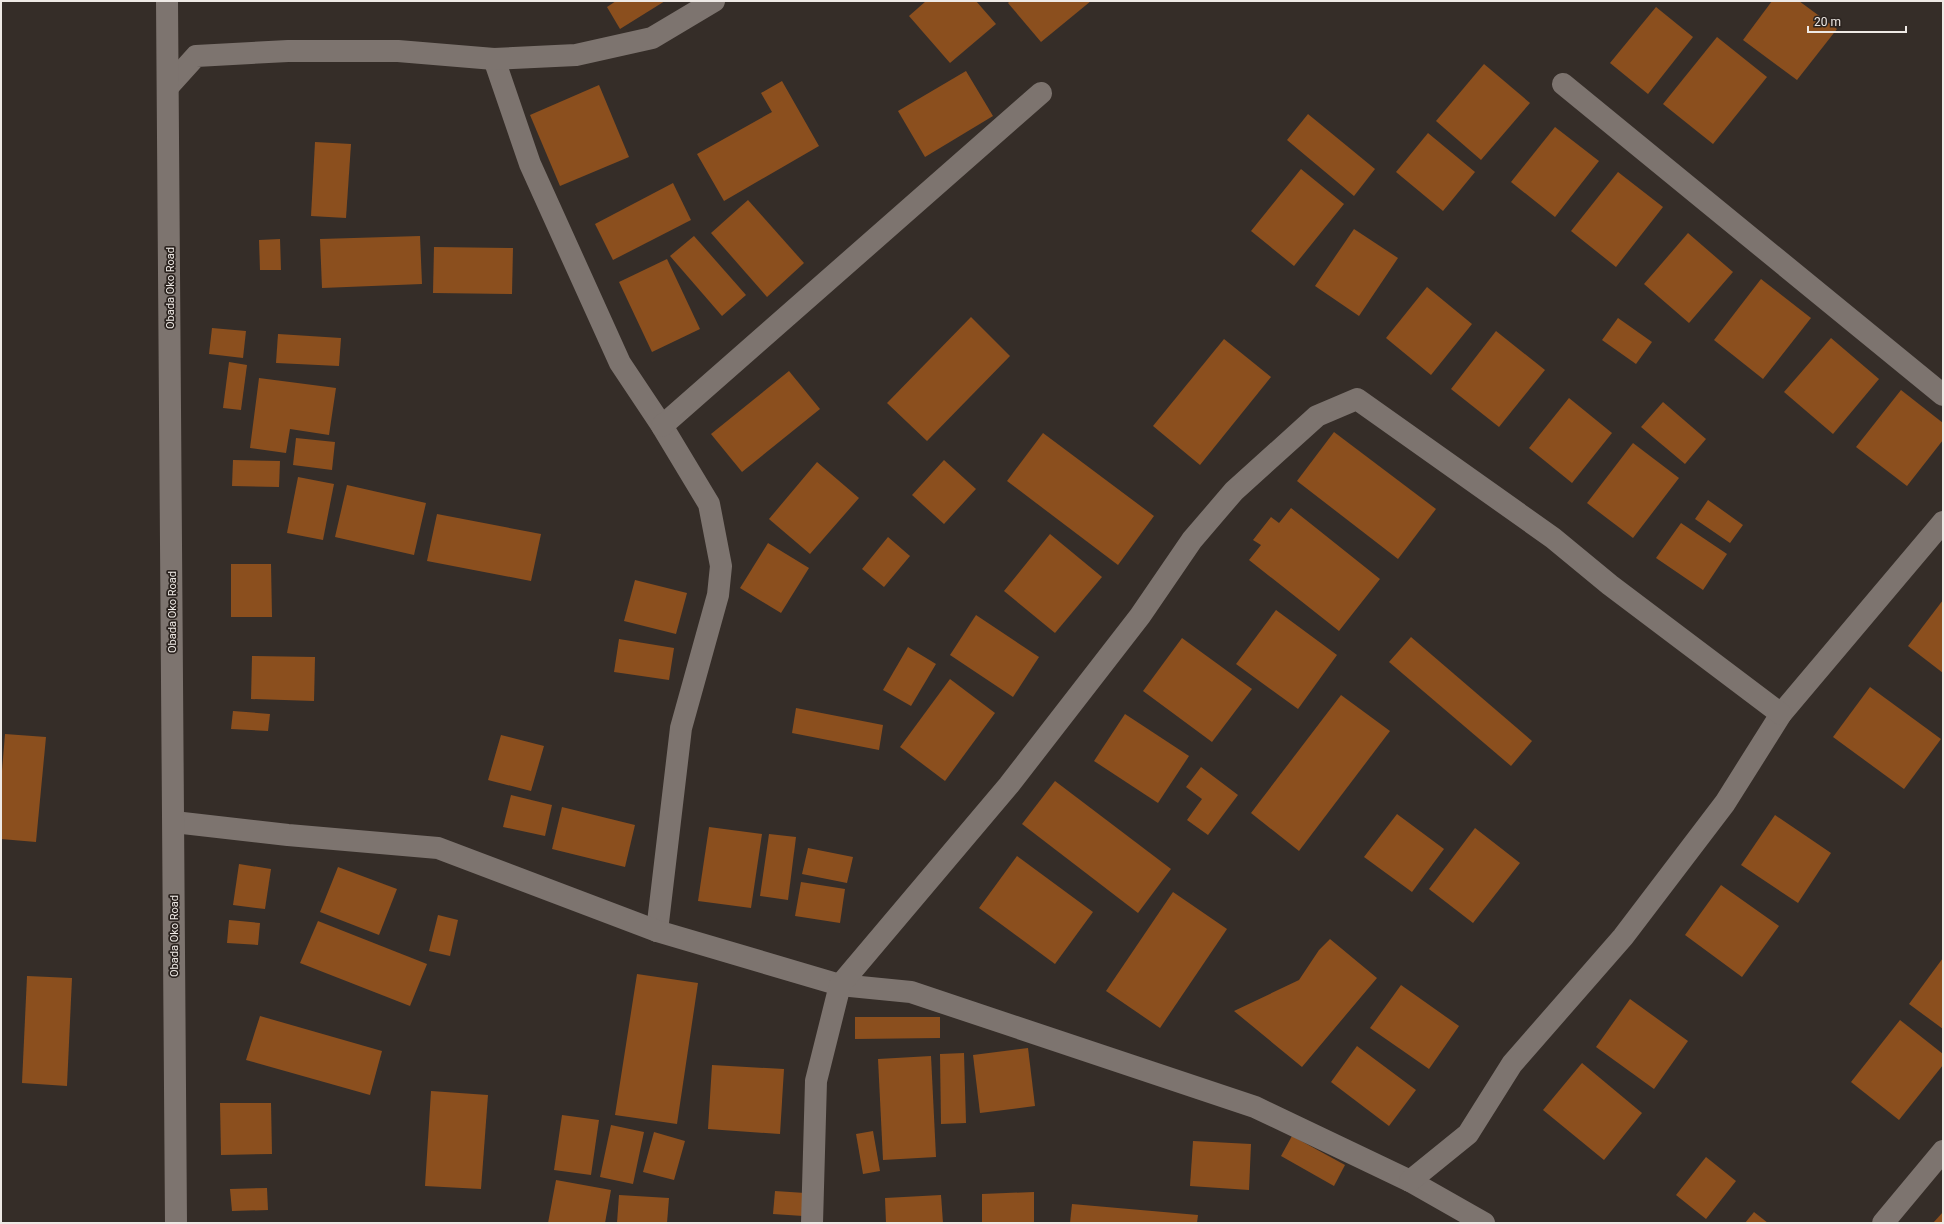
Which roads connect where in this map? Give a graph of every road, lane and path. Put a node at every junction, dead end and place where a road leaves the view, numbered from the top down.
1 (167, 1) edge
2 (714, 1) edge
3 (494, 59) junction
4 (1563, 84) dead end
5 (168, 87) junction
6 (1041, 92) dead end
7 (1943, 395) edge
8 (662, 426) junction
9 (1943, 522) edge
10 (1781, 714) junction
11 (174, 822) junction
12 (657, 932) junction
13 (840, 985) junction
14 (1943, 1151) edge
15 (1410, 1181) junction
16 (176, 1223) edge
17 (812, 1223) edge
18 (1484, 1223) edge
19 (1883, 1223) edge

1 - 5 street, Obada Oko Road
2 - 3 street
3 - 5 street
3 - 8 street
4 - 7 street
5 - 11 street, Obada Oko Road
6 - 8 street
8 - 12 street
9 - 10 street
10 - 13 street
10 - 15 street
11 - 12 street
11 - 16 street, Obada Oko Road
12 - 13 street
13 - 15 street
13 - 17 street
14 - 19 street
15 - 18 street

